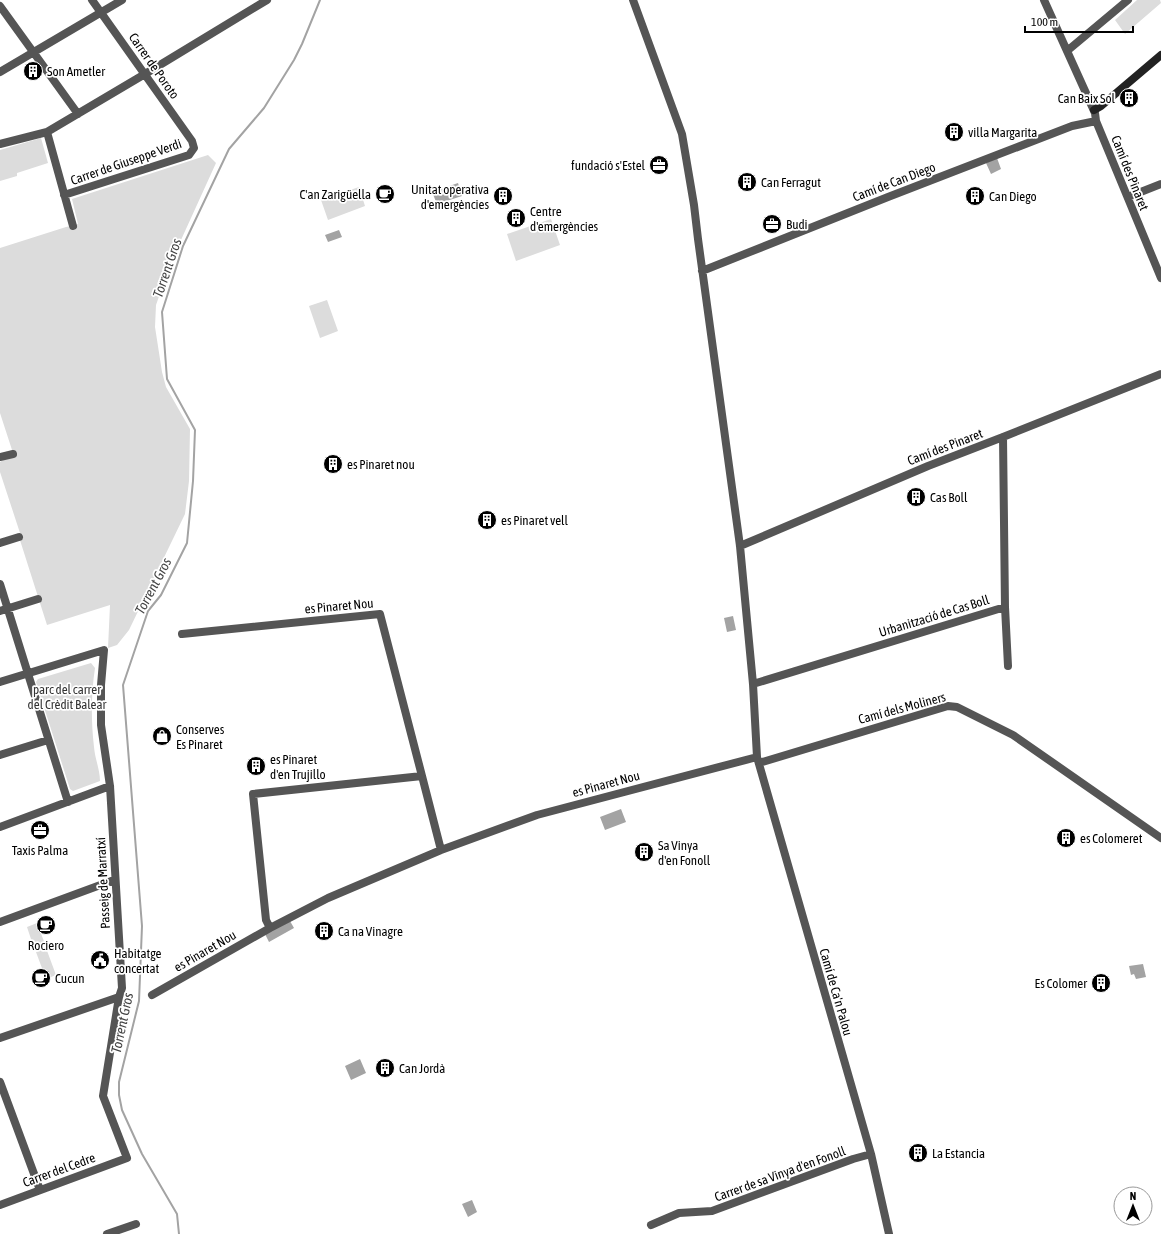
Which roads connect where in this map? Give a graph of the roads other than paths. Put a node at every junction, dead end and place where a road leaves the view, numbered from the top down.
1 (92, 0) edge
2 (122, 0) edge
3 (267, 0) edge
4 (633, 0) edge
5 (1044, 0) edge
6 (1128, 0) edge
7 (0, 6) edge
8 (102, 13) junction
9 (1067, 51) junction
10 (34, 52) junction
11 (1161, 55) edge
12 (0, 72) edge
13 (145, 74) junction
14 (1094, 110) junction
15 (78, 114) junction
16 (1096, 121) junction
17 (47, 132) junction
18 (0, 144) edge
19 (194, 148) joint
20 (1161, 184) edge
21 (64, 195) junction
22 (1128, 197) junction
23 (73, 226) dead end
24 (702, 271) junction
25 (1161, 278) edge
26 (1161, 374) edge
27 (1003, 438) junction
28 (13, 454) dead end
29 (0, 457) edge
30 (19, 537) dead end
31 (0, 543) edge
32 (740, 546) junction
33 (0, 584) edge
34 (38, 599) dead end
35 (1005, 607) junction
36 (4, 610) edge
37 (182, 634) dead end
38 (1008, 666) dead end
39 (28, 673) junction
40 (0, 682) edge
41 (753, 684) junction
42 (48, 740) junction
43 (0, 755) edge
44 (758, 760) junction
45 (422, 776) junction
46 (110, 786) junction
47 (68, 802) junction
48 (0, 827) edge
49 (1161, 838) edge
50 (441, 850) junction
51 (114, 880) junction
52 (0, 922) edge
53 (270, 928) junction
54 (152, 996) dead end
55 (119, 997) junction
56 (0, 1038) edge
57 (0, 1082) edge
58 (871, 1154) junction
59 (127, 1158) joint
60 (40, 1190) junction
61 (0, 1205) edge
62 (136, 1224) dead end
63 (651, 1225) dead end
64 (107, 1234) edge
65 (889, 1234) edge

1 - 8 street, Carrer de Poroto
2 - 8 street
3 - 13 street
4 - 24 street, Camí de Ca'n Palou
5 - 9 street, Camí des Pinaret
6 - 9 street
7 - 10 street
8 - 10 street
8 - 13 street, Carrer de Poroto
9 - 14 street, Camí des Pinaret
10 - 12 street
10 - 15 street
11 - 14 street
13 - 15 street
13 - 19 street, Carrer de Poroto
14 - 16 street, Camí des Pinaret
15 - 17 street
16 - 22 street, Camí des Pinaret
16 - 24 street, Camí de Can Diego
17 - 18 street
17 - 21 street
19 - 21 street, Carrer de Giuseppe Verdi
20 - 22 street
21 - 23 street
22 - 25 street, Camí des Pinaret
24 - 32 street, Camí de Ca'n Palou
26 - 27 street, Camí des Pinaret
27 - 32 street, Camí des Pinaret
27 - 35 street, Urbanització de Cas Boll
28 - 29 street
30 - 31 street
32 - 41 street, Camí de Ca'n Palou
33 - 36 street
34 - 36 street
35 - 38 street
35 - 41 street, Urbanització de Cas Boll
36 - 39 street
37 - 45 street, es Pinaret Nou
39 - 40 street
39 - 42 street
39 - 46 street, Passeig de Marratxí
41 - 44 street, Camí de Ca'n Palou
42 - 43 street
42 - 47 street
44 - 49 street, Camí dels Moliners
44 - 50 street, es Pinaret Nou
44 - 58 street, Camí de Ca'n Palou
45 - 50 street, es Pinaret Nou
45 - 53 street
46 - 47 street
46 - 51 street, Passeig de Marratxí
47 - 48 street
50 - 53 street, es Pinaret Nou
51 - 52 street
51 - 55 street, Passeig de Marratxí
53 - 54 street, es Pinaret Nou
55 - 56 street
55 - 59 street, Passeig de Marratxí
57 - 60 street
58 - 63 street, Carrer de sa Vinya d'en Fonoll
58 - 65 street, Camí de Ca'n Palou
59 - 60 street, Carrer del Cedre
60 - 61 street, Carrer del Cedre
62 - 64 street

